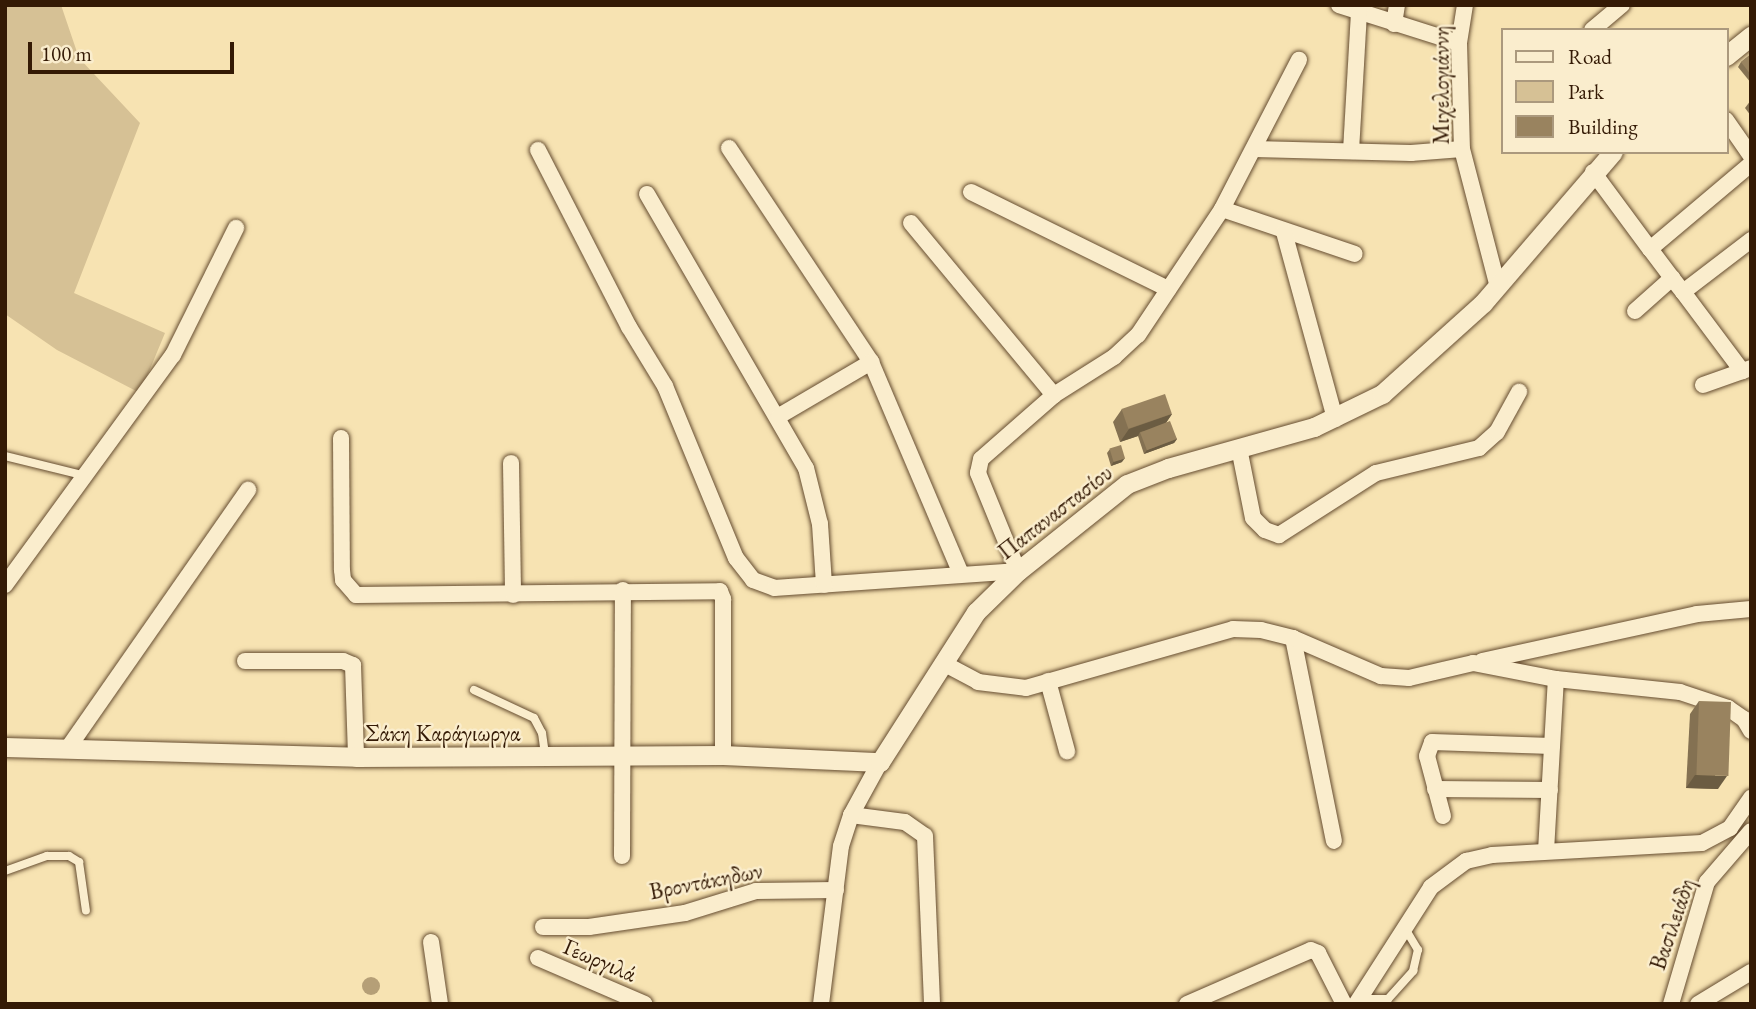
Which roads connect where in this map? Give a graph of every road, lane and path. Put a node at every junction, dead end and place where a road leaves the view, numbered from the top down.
1 (1339, 5) edge
2 (1397, 5) edge
3 (1465, 5) edge
4 (1622, 5) edge
5 (1359, 13) junction
6 (1394, 24) junction
7 (1594, 28) edge
8 (1751, 36) edge
9 (1459, 43) junction
10 (1728, 54) edge
11 (1299, 60) dead end
12 (1728, 123) edge
13 (729, 148) dead end
14 (1254, 149) junction
15 (1462, 149) junction
16 (538, 150) dead end
17 (1351, 151) junction
18 (1611, 154) edge
19 (1751, 156) edge
20 (1751, 164) edge
21 (1593, 172) junction
22 (971, 192) dead end
23 (648, 194) dead end
24 (1222, 209) junction
25 (911, 223) dead end
26 (236, 228) dead end
27 (1284, 232) junction
28 (1751, 240) edge
29 (1650, 249) junction
30 (1355, 254) dead end
31 (1672, 278) junction
32 (1498, 287) junction
33 (1168, 289) junction
34 (1683, 292) junction
35 (1635, 311) dead end
36 (871, 362) junction
37 (1746, 369) edge
38 (1703, 385) dead end
39 (1519, 392) dead end
40 (1054, 395) junction
41 (779, 416) junction
42 (1335, 419) junction
43 (341, 438) dead end
44 (1239, 448) junction
45 (5, 456) edge
46 (511, 463) dead end
47 (86, 476) junction
48 (248, 490) dead end
49 (1018, 571) junction
50 (960, 572) junction
51 (5, 585) edge
52 (824, 585) junction
53 (623, 590) junction
54 (513, 595) junction
55 (1751, 609) edge
56 (1293, 638) junction
57 (245, 661) dead end
58 (943, 663) junction
59 (1473, 663) junction
60 (1556, 679) junction
61 (1048, 681) junction
62 (474, 690) dead end
63 (1751, 731) edge
64 (1552, 746) junction
65 (5, 747) edge
66 (68, 748) junction
67 (1067, 751) dead end
68 (723, 755) junction
69 (624, 756) junction
70 (356, 757) junction
71 (545, 757) junction
72 (880, 762) junction
73 (1435, 789) junction
74 (1550, 790) junction
75 (1751, 798) edge
76 (851, 815) junction
77 (1443, 816) dead end
78 (1751, 831) edge
79 (1334, 841) dead end
80 (1546, 851) junction
81 (622, 856) dead end
82 (5, 872) edge
83 (836, 890) junction
84 (86, 911) dead end
85 (543, 927) dead end
86 (1406, 930) junction
87 (431, 942) dead end
88 (538, 958) dead end
89 (1751, 972) edge
90 (1353, 1002) edge
91 (440, 1004) edge
92 (645, 1004) edge
93 (821, 1004) edge
94 (932, 1004) edge
95 (1187, 1004) edge
96 (1671, 1004) edge
97 (1698, 1004) edge

1 - 5 street
2 - 6 street
3 - 9 street, Μιχελογιάννη
4 - 7 street
5 - 6 street
5 - 17 street
6 - 9 street
8 - 10 street
9 - 15 street, Μιχελογιάννη
11 - 14 street
12 - 19 street
13 - 36 street
14 - 17 street
14 - 24 street
15 - 17 street
15 - 32 street, Μιχελογιάννη
16 - 52 street
18 - 21 street, Παπαναστασίου
20 - 29 street
21 - 29 street
21 - 32 street, Παπαναστασίου
22 - 33 street
23 - 41 street
24 - 27 street
24 - 33 street
25 - 40 street
26 - 47 street
27 - 30 street
27 - 42 street
28 - 34 street
29 - 31 street
31 - 34 street
31 - 35 street
32 - 42 street, Παπαναστασίου
33 - 40 street
34 - 37 street
36 - 41 street
36 - 50 street
37 - 38 street
39 - 44 street
40 - 49 street
41 - 52 street
42 - 44 street, Παπαναστασίου
43 - 54 street
44 - 49 street, Παπαναστασίου
45 - 47 lane
46 - 54 street
47 - 51 street
48 - 66 street
49 - 50 street
49 - 58 street, Παπαναστασίου
50 - 52 street
53 - 54 street
53 - 68 street
53 - 69 street
55 - 59 street
56 - 59 street
56 - 61 street
56 - 79 street
57 - 70 street
58 - 61 street
58 - 72 street, Παπαναστασίου
59 - 60 street
60 - 63 street
60 - 64 street
61 - 67 street
62 - 71 lane
64 - 73 street
64 - 74 street
65 - 66 street, Σάκη Καράγιωργα
66 - 70 street, Σάκη Καράγιωργα
68 - 69 street, Σάκη Καράγιωργα
68 - 72 street, Σάκη Καράγιωργα
69 - 71 street, Σάκη Καράγιωργα
69 - 81 street
70 - 71 street, Σάκη Καράγιωργα
72 - 76 street, Παπαναστασίου
73 - 74 street
73 - 77 street
74 - 80 street
75 - 80 street
76 - 83 street, Παπαναστασίου
76 - 94 street
78 - 96 street, Βασιλειάδη
80 - 86 street
82 - 84 lane
83 - 85 street, Βροντάκηδων
83 - 93 street, Παπαναστασίου
86 - 90 street
86 - 90 lane
87 - 91 street
88 - 92 street, Γεωργιλά
89 - 97 street
90 - 95 street

